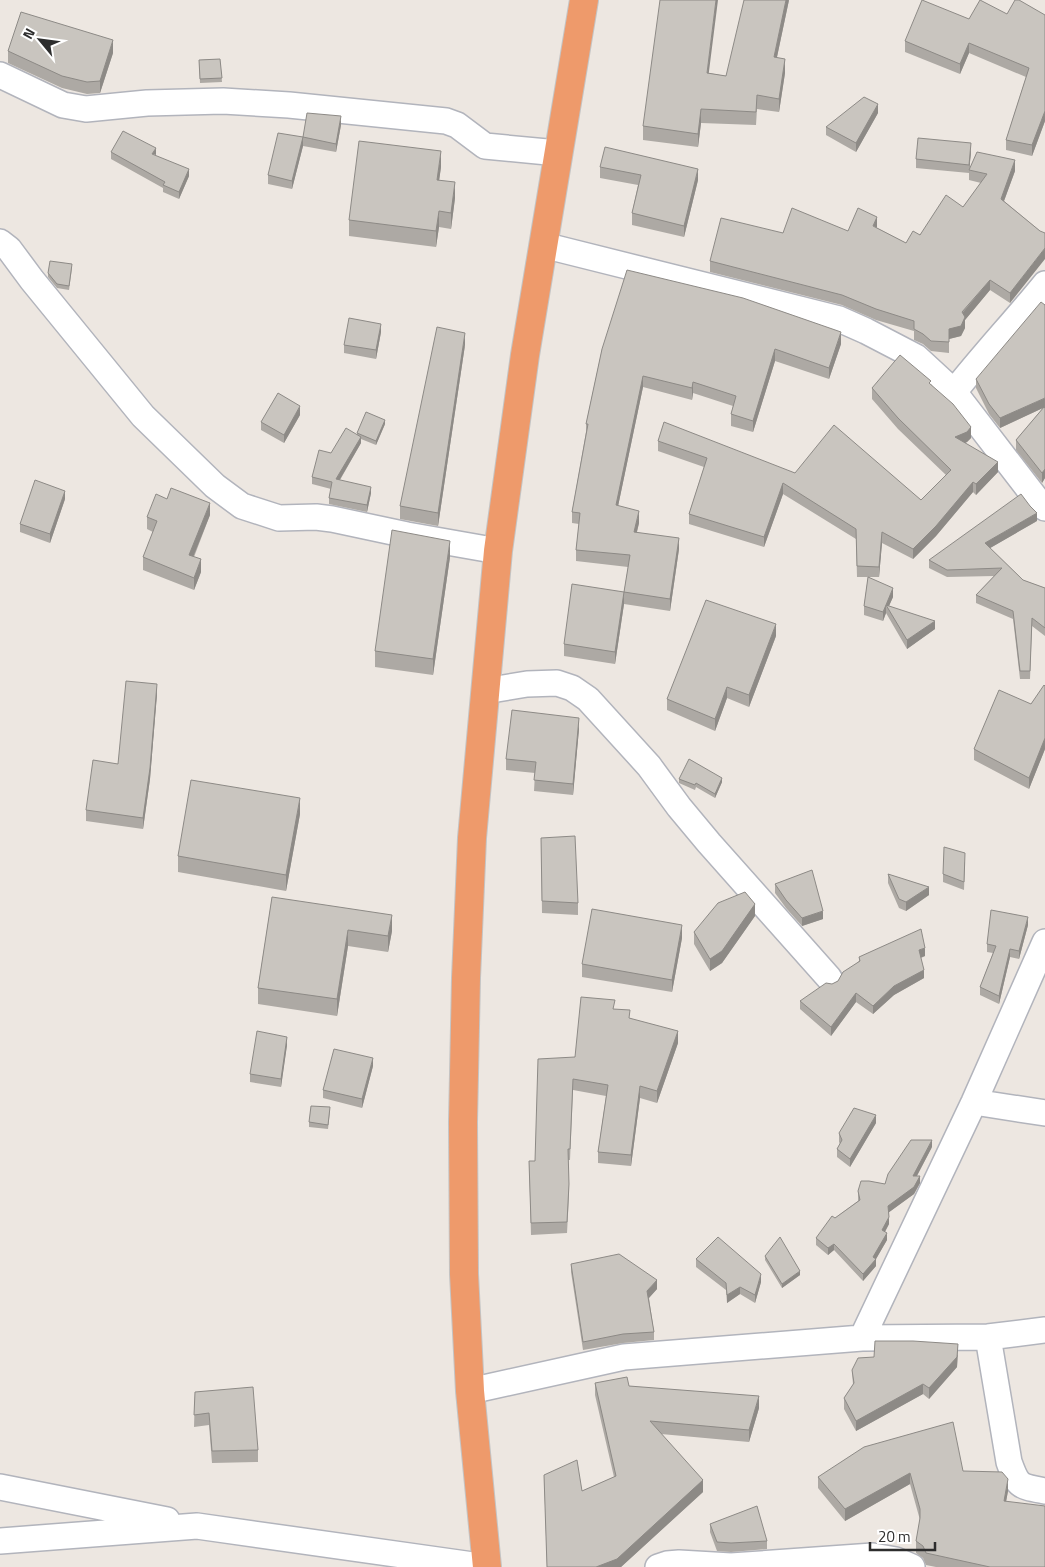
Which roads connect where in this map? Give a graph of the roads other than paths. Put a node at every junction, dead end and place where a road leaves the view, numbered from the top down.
1 (580, 1) edge
2 (0, 75) edge
3 (558, 153) junction
4 (0, 242) edge
5 (543, 245) junction
6 (1045, 284) edge
7 (954, 392) junction
8 (1045, 508) edge
9 (498, 551) junction
10 (485, 691) junction
11 (1045, 942) edge
12 (829, 978) dead end
13 (974, 1102) junction
14 (1045, 1114) edge
15 (1045, 1330) edge
16 (988, 1337) junction
17 (862, 1338) junction
18 (470, 1391) junction
19 (0, 1487) edge
20 (1045, 1491) edge
21 (197, 1526) junction
22 (0, 1540) edge
23 (487, 1567) edge
24 (658, 1567) edge
25 (912, 1567) edge

1 - 3 highway
2 - 3 street
3 - 5 highway
4 - 9 street
5 - 7 street
5 - 9 highway
6 - 7 street
7 - 8 street
9 - 10 highway
10 - 12 street
10 - 18 highway
11 - 13 street
13 - 14 street
13 - 17 street
15 - 16 street
16 - 17 street
16 - 20 street
17 - 18 street
18 - 23 highway
19 - 21 street
21 - 22 street
21 - 23 street
24 - 25 street

